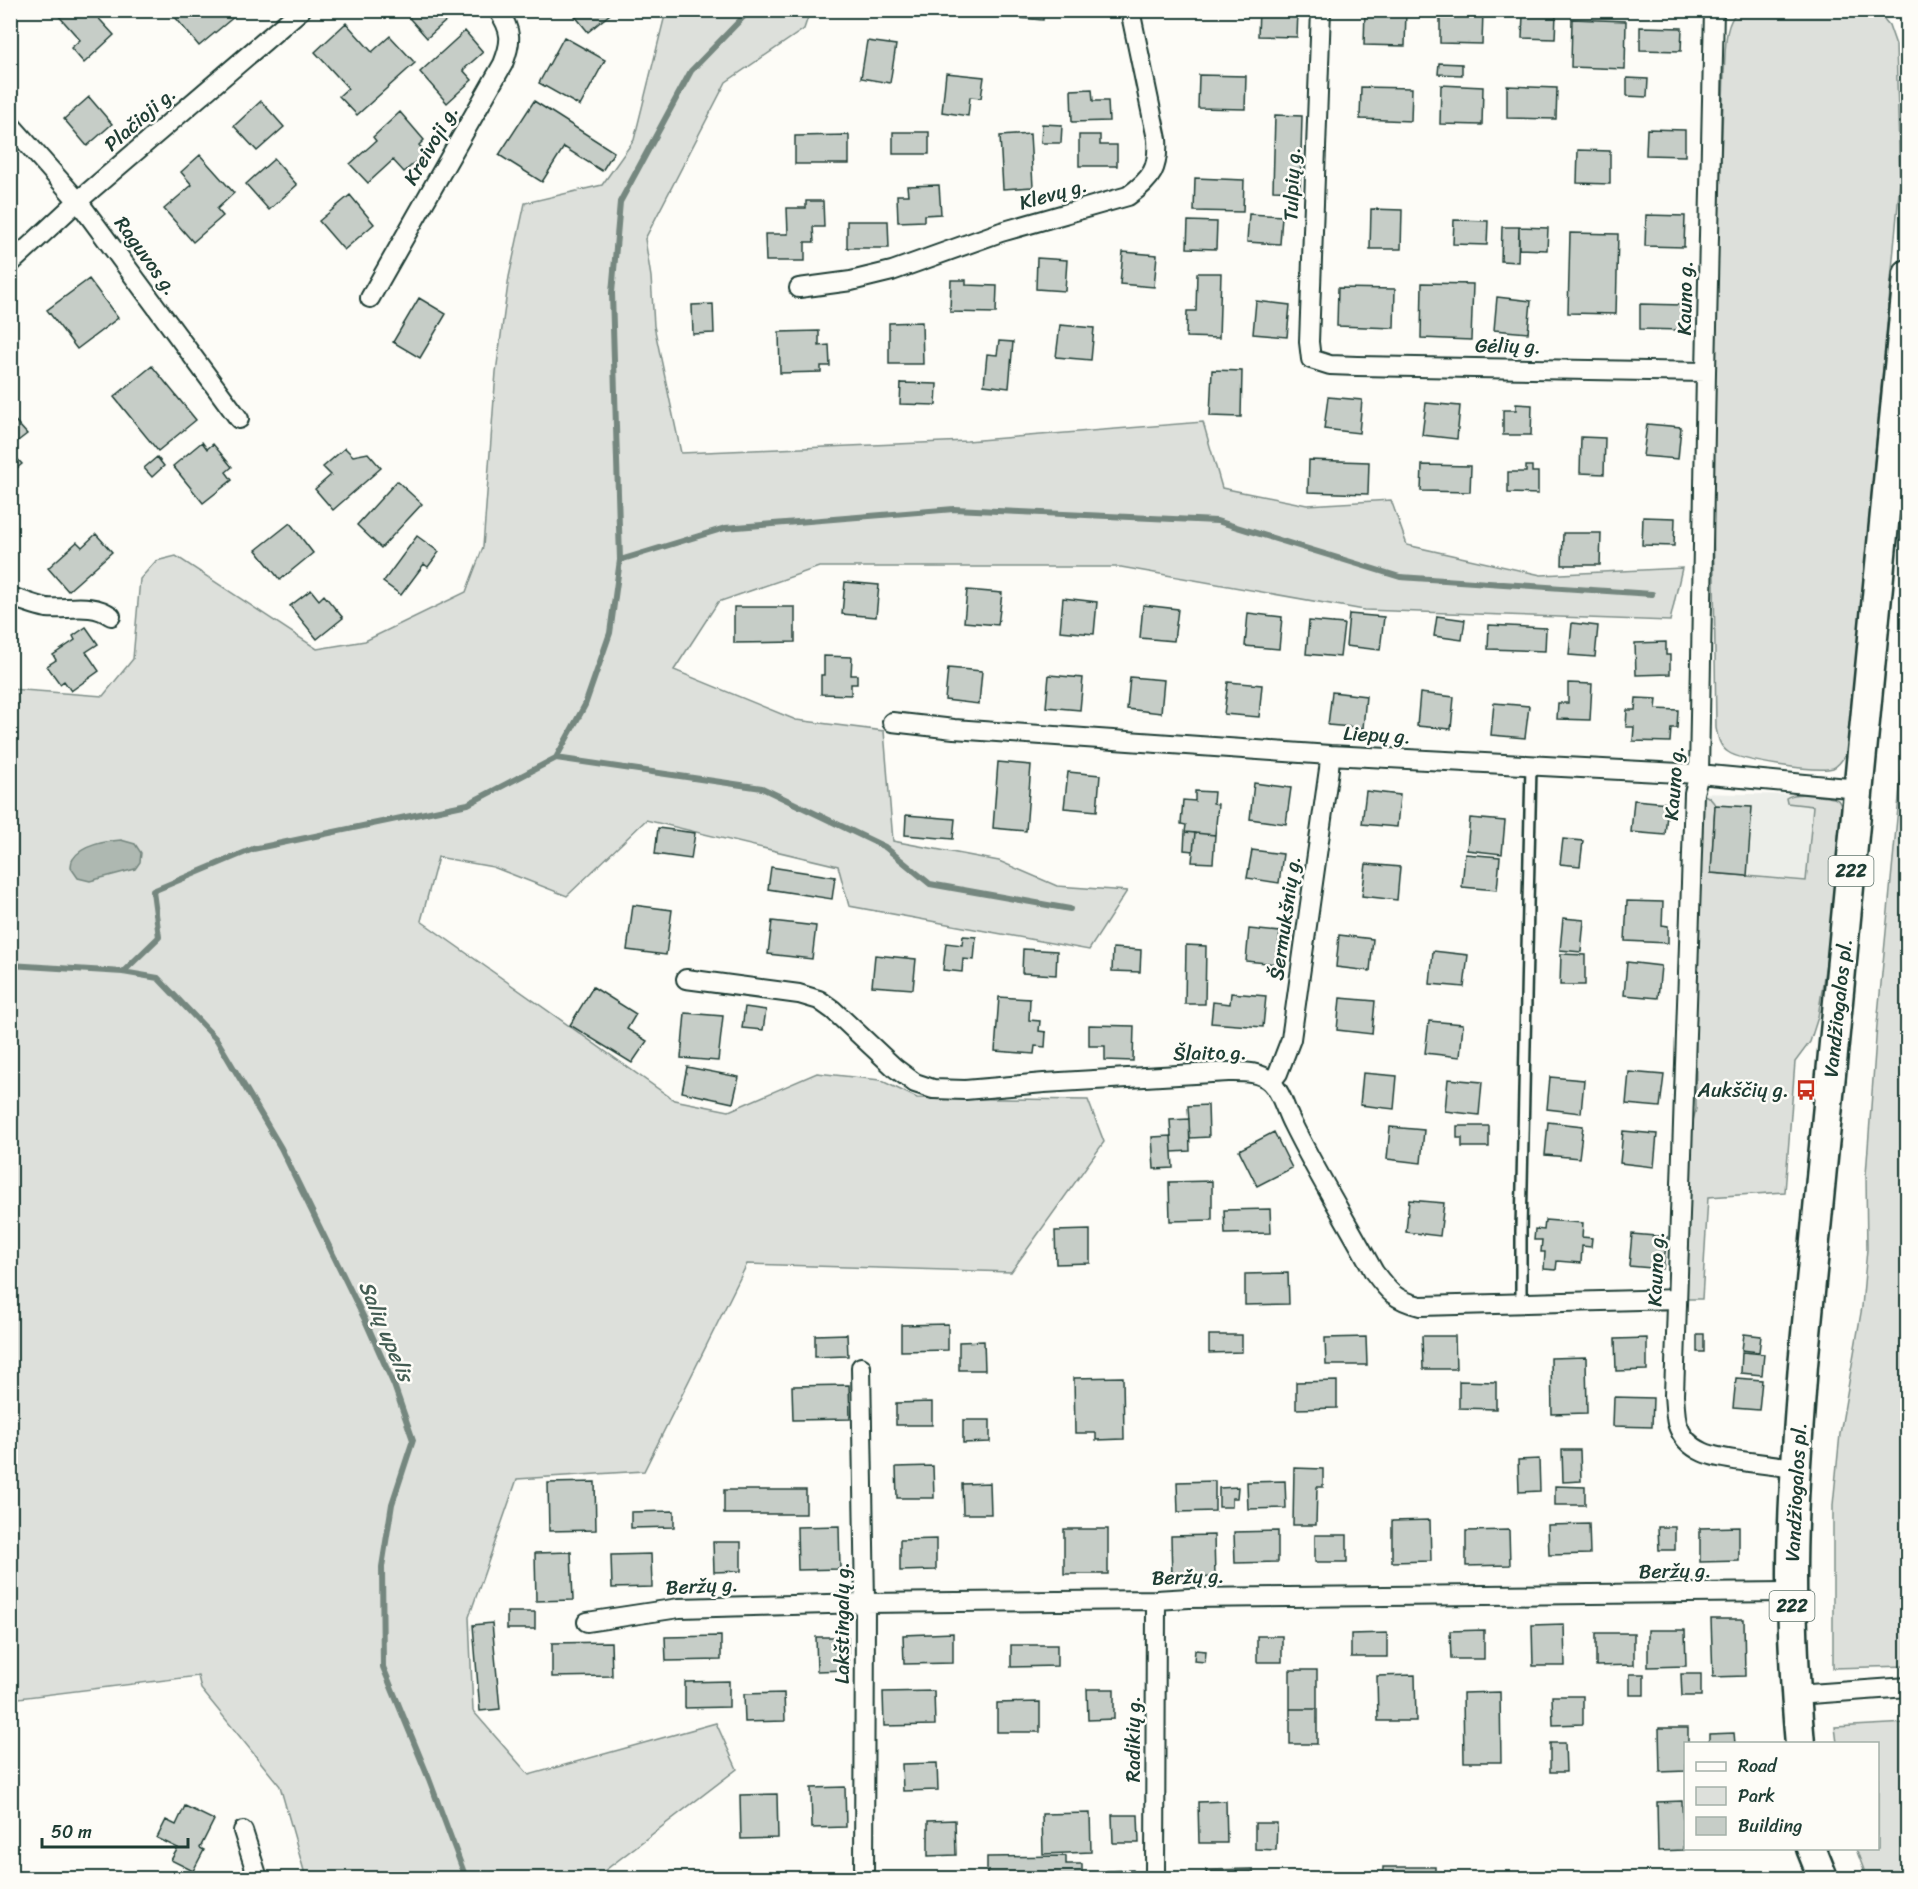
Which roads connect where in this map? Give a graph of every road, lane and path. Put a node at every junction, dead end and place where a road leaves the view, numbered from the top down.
1 (301, 10) edge
2 (498, 10) edge
3 (1130, 10) edge
4 (1321, 10) edge
5 (1714, 10) edge
6 (10, 124) edge
7 (78, 201) junction
8 (10, 264) edge
9 (1908, 274) edge
10 (799, 288) dead end
11 (370, 298) dead end
12 (1311, 359) joint
13 (1706, 372) junction
14 (239, 419) dead end
15 (10, 597) edge
16 (111, 616) dead end
17 (892, 722) dead end
18 (1330, 755) junction
19 (1531, 765) junction
20 (1699, 774) junction
21 (1859, 789) junction
22 (686, 979) dead end
23 (1271, 1082) junction
24 (1677, 1299) junction
25 (1521, 1304) junction
26 (861, 1367) dead end
27 (1795, 1468) junction
28 (1792, 1592) junction
29 (1156, 1600) junction
30 (865, 1603) junction
31 (587, 1622) dead end
32 (1908, 1688) edge
33 (1796, 1695) junction
34 (1800, 1742) edge
35 (243, 1831) dead end
36 (1812, 1850) edge
37 (258, 1878) edge
38 (864, 1878) edge
39 (1155, 1878) edge
40 (1823, 1878) edge

1 - 7 street, Plačioji g.
2 - 11 street, Kreivoji g.
3 - 10 street, Klevų g.
4 - 12 street, Tulpių g.
5 - 13 street, Kauno g.
6 - 7 street, Raguvos g.
7 - 8 street, Plačioji g.
7 - 14 street, Raguvos g.
9 - 21 main road, Vandžiogalos pl. / 222
12 - 13 street, Gėlių g.
13 - 20 street, Kauno g.
15 - 16 street
17 - 18 street, Liepų g.
18 - 19 street, Liepų g.
18 - 23 street, Šermukšnių g.
19 - 20 street, Liepų g.
19 - 25 lane
20 - 21 street, Liepų g.
20 - 24 street, Kauno g.
21 - 27 main road, Vandžiogalos pl. / 222
22 - 23 street, Šlaito g.
23 - 25 street
24 - 25 street
24 - 27 street, Kauno g.
26 - 30 street, Lakštingalų g.
27 - 28 main road, Vandžiogalos pl. / 222
28 - 29 street, Beržų g.
28 - 33 main road, Vandžiogalos pl. / 222
29 - 30 street, Beržų g.
29 - 39 street, Radikių g.
30 - 31 street, Beržų g.
30 - 38 street, Lakštingalų g.
32 - 33 street
33 - 34 main road, Vandžiogalos pl. / 222
35 - 37 street
36 - 40 main road

